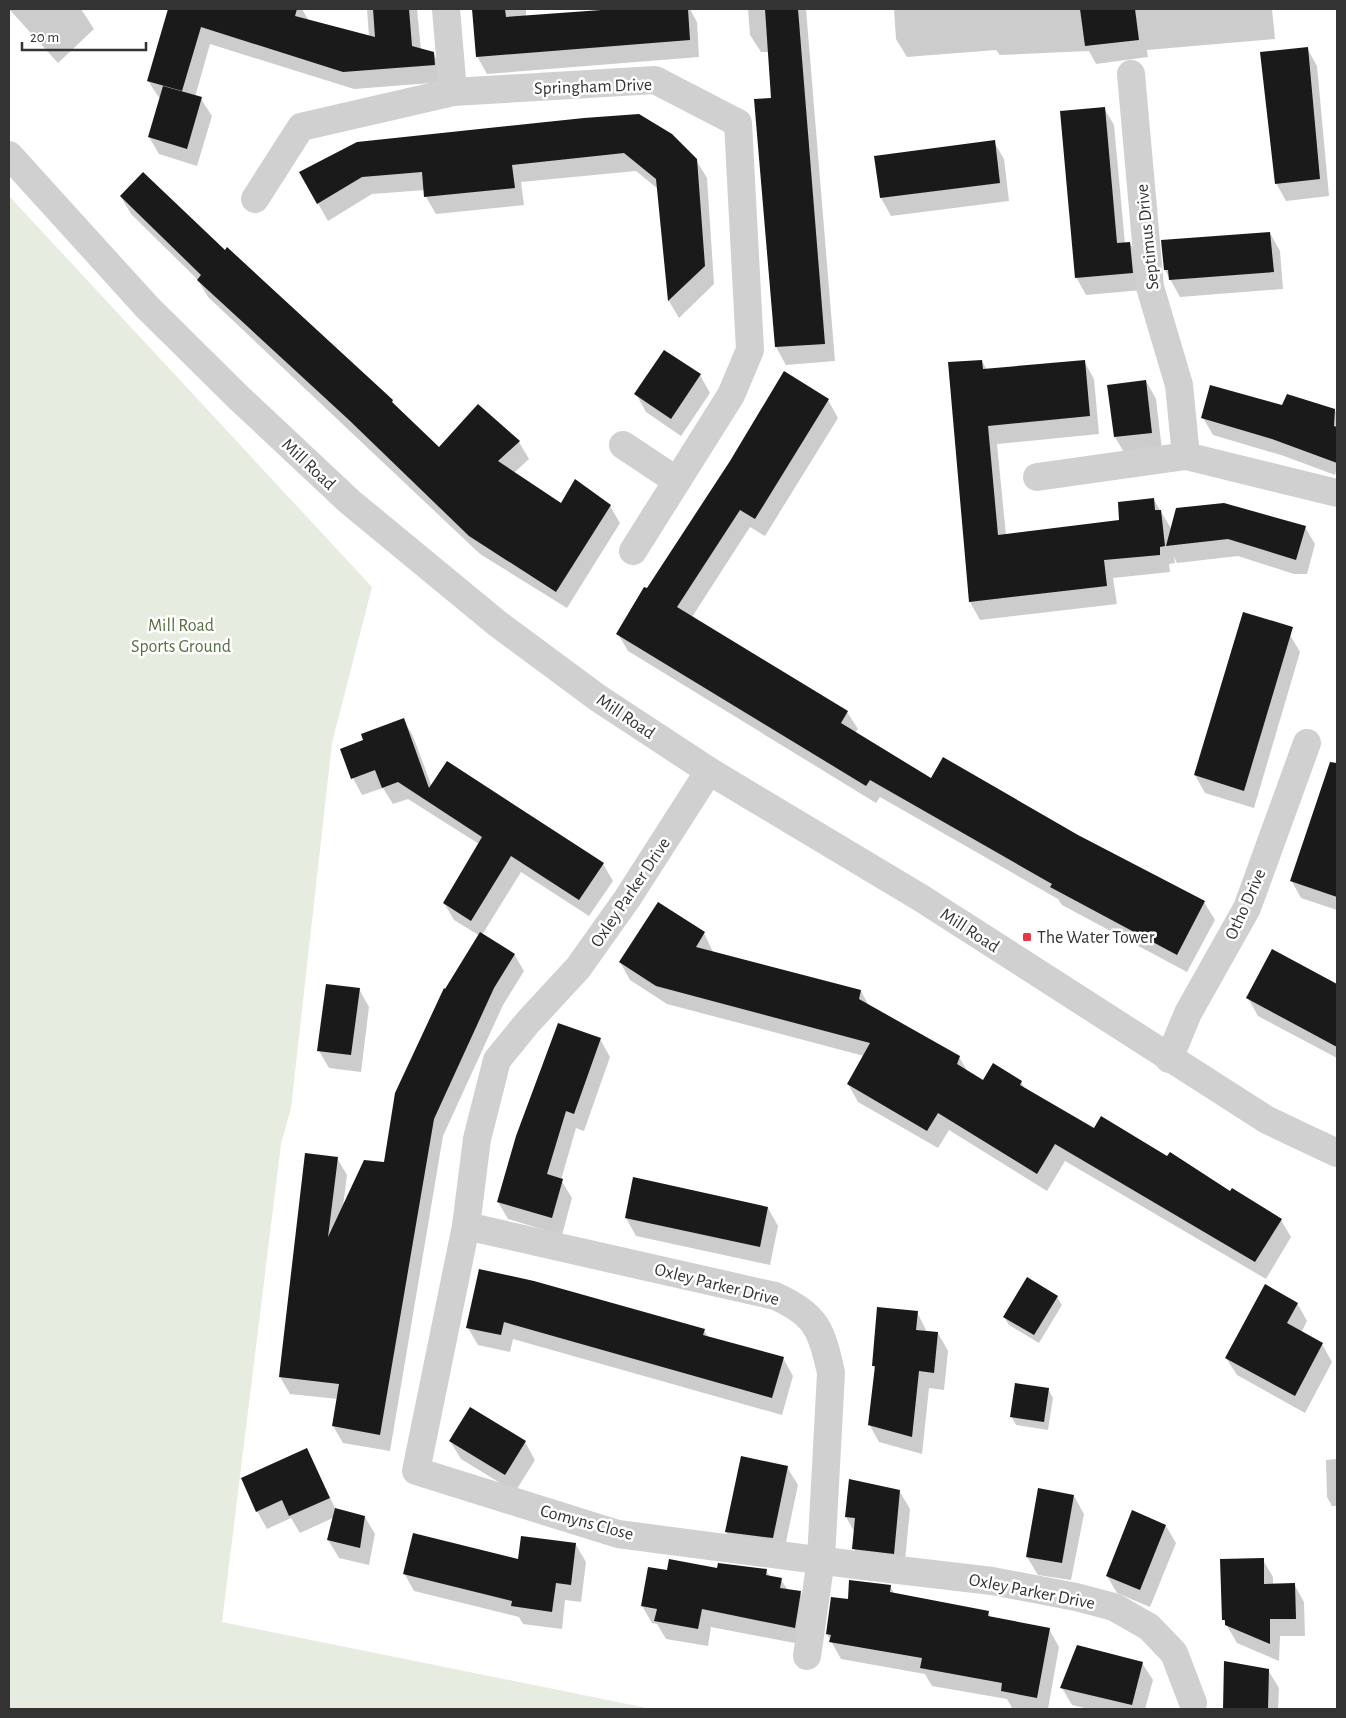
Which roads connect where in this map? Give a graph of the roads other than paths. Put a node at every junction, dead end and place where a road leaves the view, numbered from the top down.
1 (446, 9) edge
2 (1131, 74) dead end
3 (453, 92) junction
4 (9, 156) edge
5 (255, 199) dead end
6 (623, 445) dead end
7 (1186, 456) junction
8 (1038, 477) dead end
9 (677, 481) junction
10 (1337, 493) edge
11 (633, 551) dead end
12 (1307, 743) dead end
13 (709, 771) junction
14 (1169, 1059) junction
15 (1337, 1153) edge
16 (466, 1226) junction
17 (416, 1471) joint
18 (821, 1559) junction
19 (807, 1656) dead end
20 (1193, 1703) dead end

1 - 3 street
2 - 7 street, Septimus Drive
3 - 5 street, Springham Drive
3 - 9 street, Springham Drive
4 - 13 street, Mill Road
6 - 9 street
7 - 8 street
7 - 10 street
9 - 11 street, Springham Drive
12 - 14 street, Otho Drive
13 - 14 street, Mill Road
13 - 16 street, Oxley Parker Drive
14 - 15 street, Mill Road
16 - 17 street, Oxley Parker Drive
16 - 18 street, Oxley Parker Drive
17 - 18 street, Comyns Close
18 - 19 street, Oxley Parker Drive
18 - 20 street, Oxley Parker Drive

